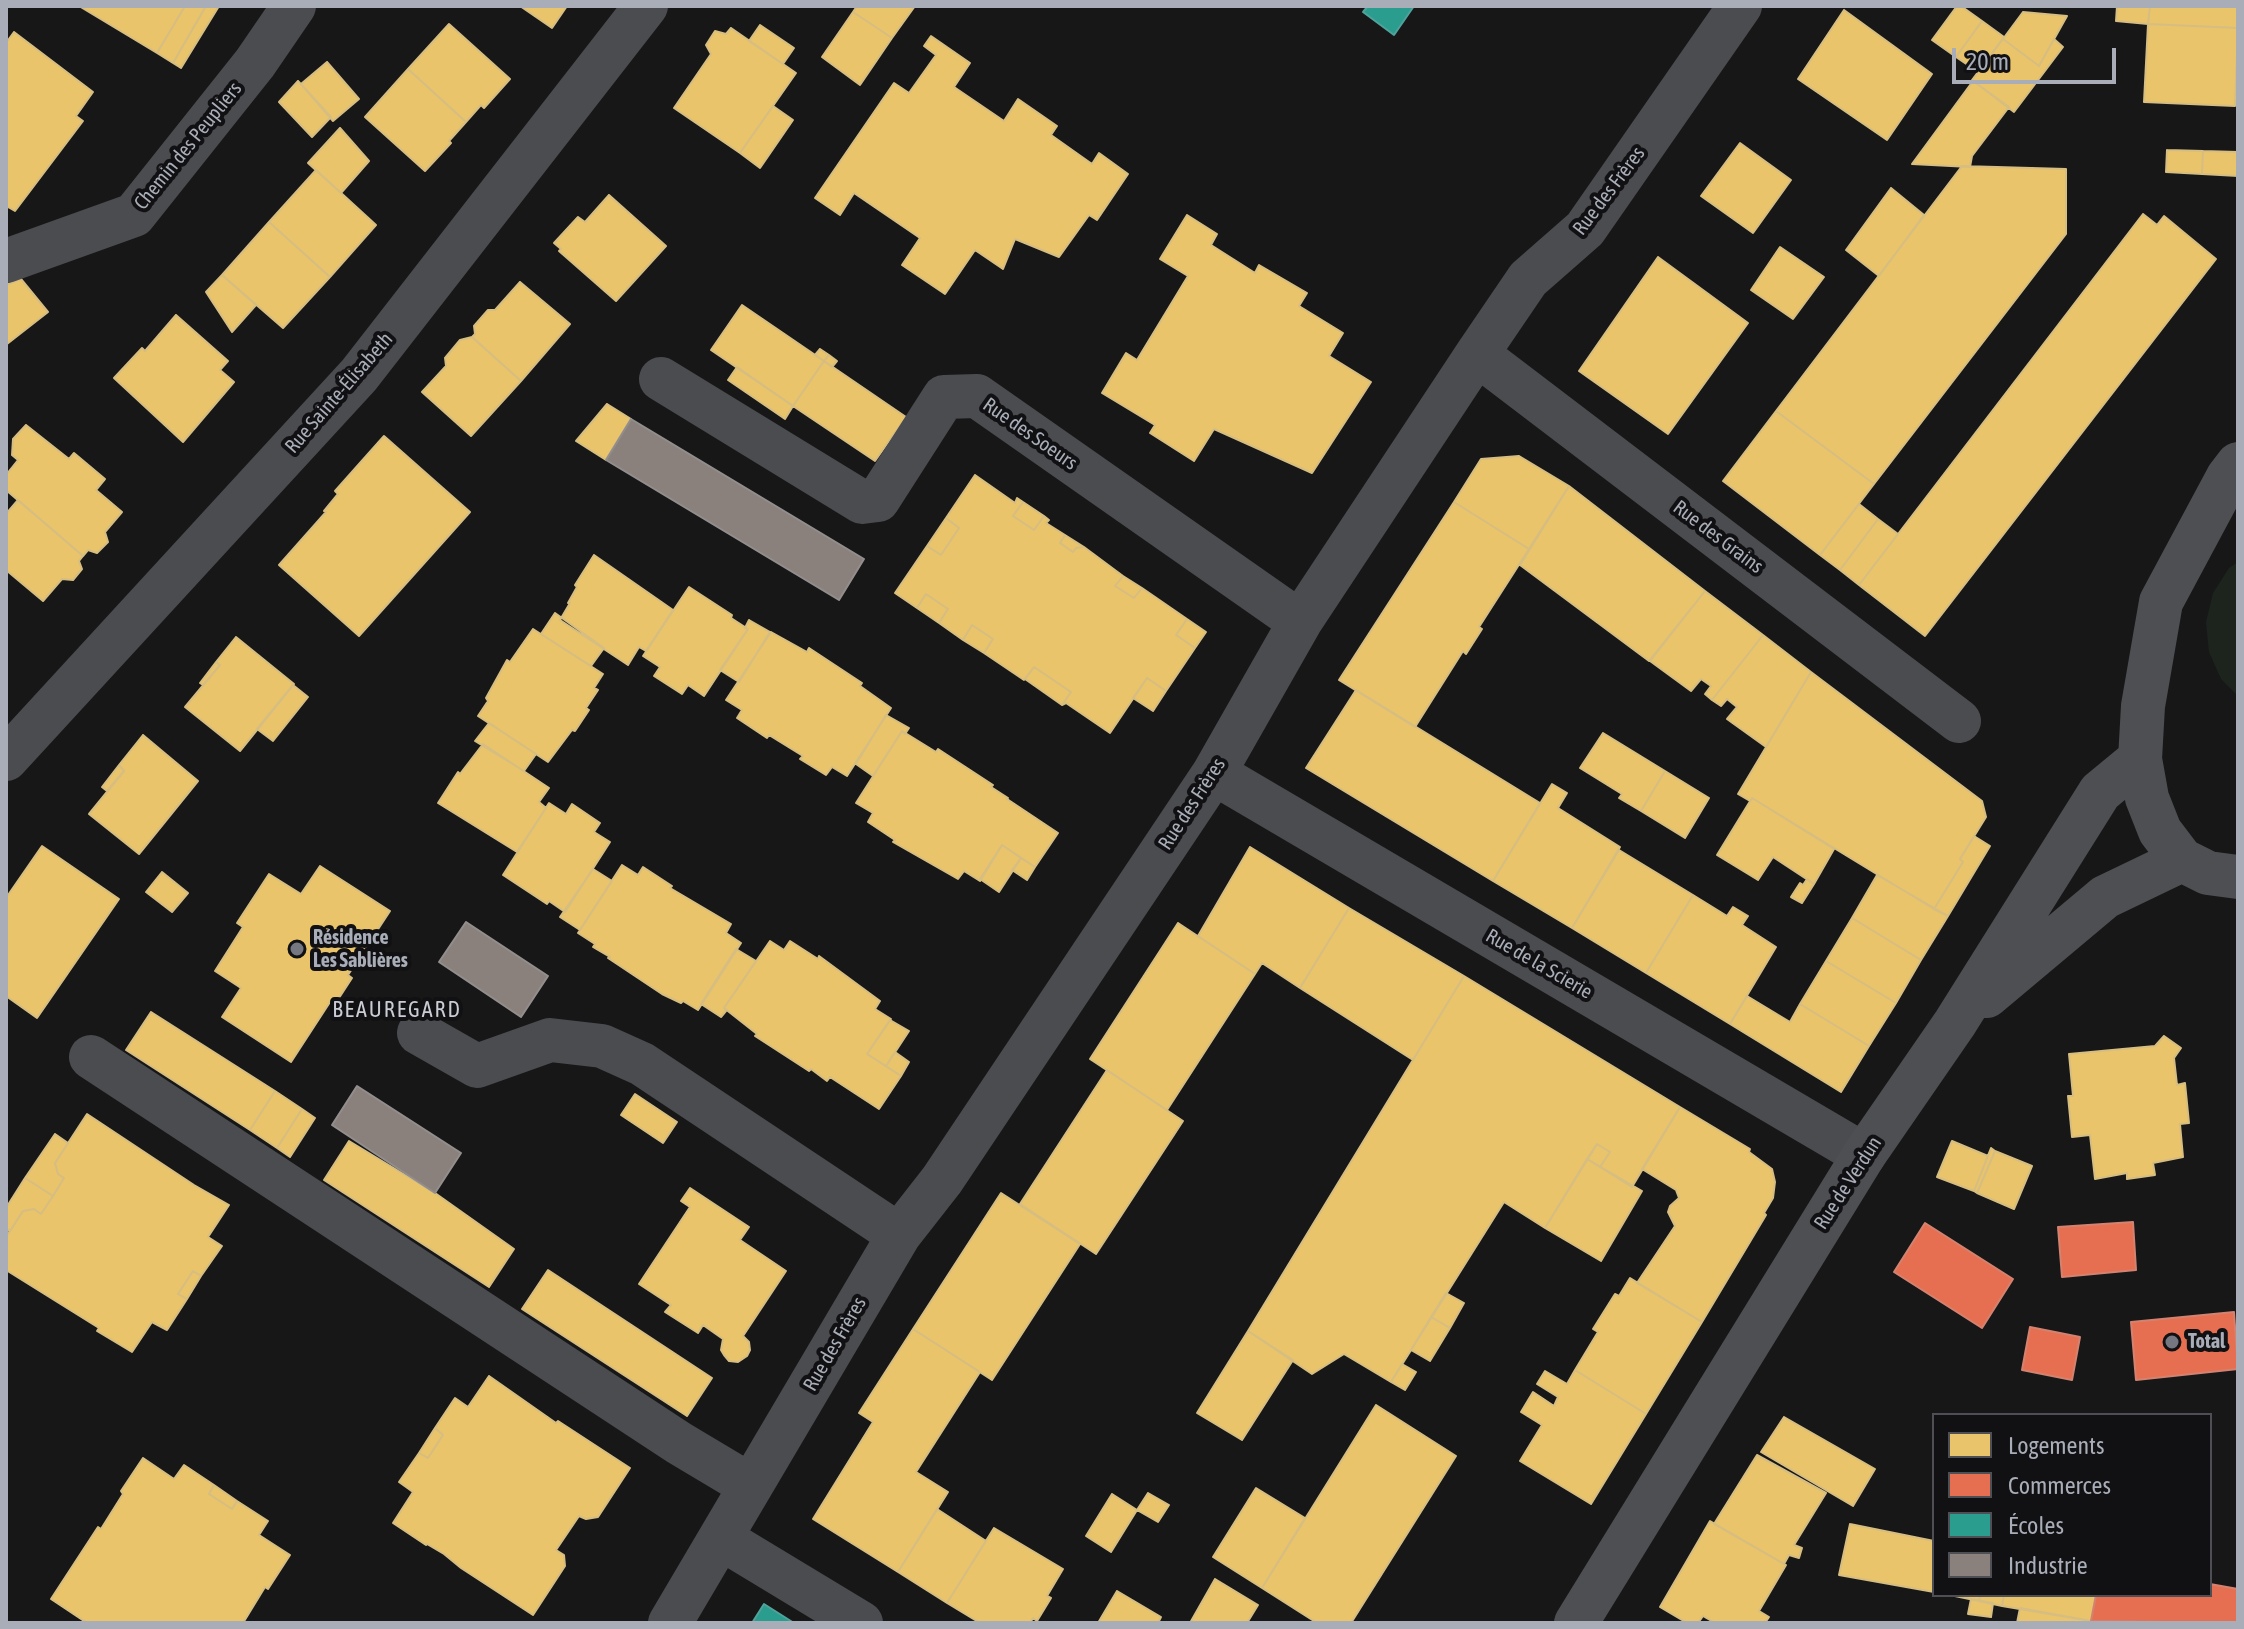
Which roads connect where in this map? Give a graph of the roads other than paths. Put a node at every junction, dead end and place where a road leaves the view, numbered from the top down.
1 (294, 6) edge
2 (646, 6) edge
3 (1740, 6) edge
4 (6, 261) edge
5 (1477, 354) junction
6 (661, 379) dead end
7 (2238, 464) edge
8 (1300, 622) junction
9 (1959, 721) dead end
10 (6, 759) edge
11 (2140, 759) junction
12 (1214, 773) junction
13 (2182, 860) junction
14 (2238, 877) edge
15 (1955, 1023) junction
16 (419, 1033) dead end
17 (91, 1057) dead end
18 (1864, 1155) junction
19 (899, 1235) junction
20 (751, 1486) junction
21 (722, 1539) junction
22 (670, 1623) edge
23 (861, 1623) edge
24 (1576, 1623) edge

1 - 4 street, Chemin des Peupliers
2 - 10 street, Rue Sainte-Élisabeth
3 - 5 street, Rue des Frères
5 - 8 street, Rue des Frères
5 - 9 street, Rue des Grains
6 - 8 street, Rue des Soeurs
7 - 11 main road
8 - 12 street, Rue des Frères
11 - 13 main road
11 - 15 main road, Rue de Verdun
12 - 18 street, Rue de la Scierie
12 - 19 street, Rue des Frères
13 - 14 main road
13 - 15 main road
15 - 18 main road, Rue de Verdun
16 - 19 street
17 - 20 street
18 - 24 main road, Rue de Verdun
19 - 20 street, Rue des Frères
20 - 21 street, Rue des Frères
21 - 22 street, Rue des Frères
21 - 23 street

